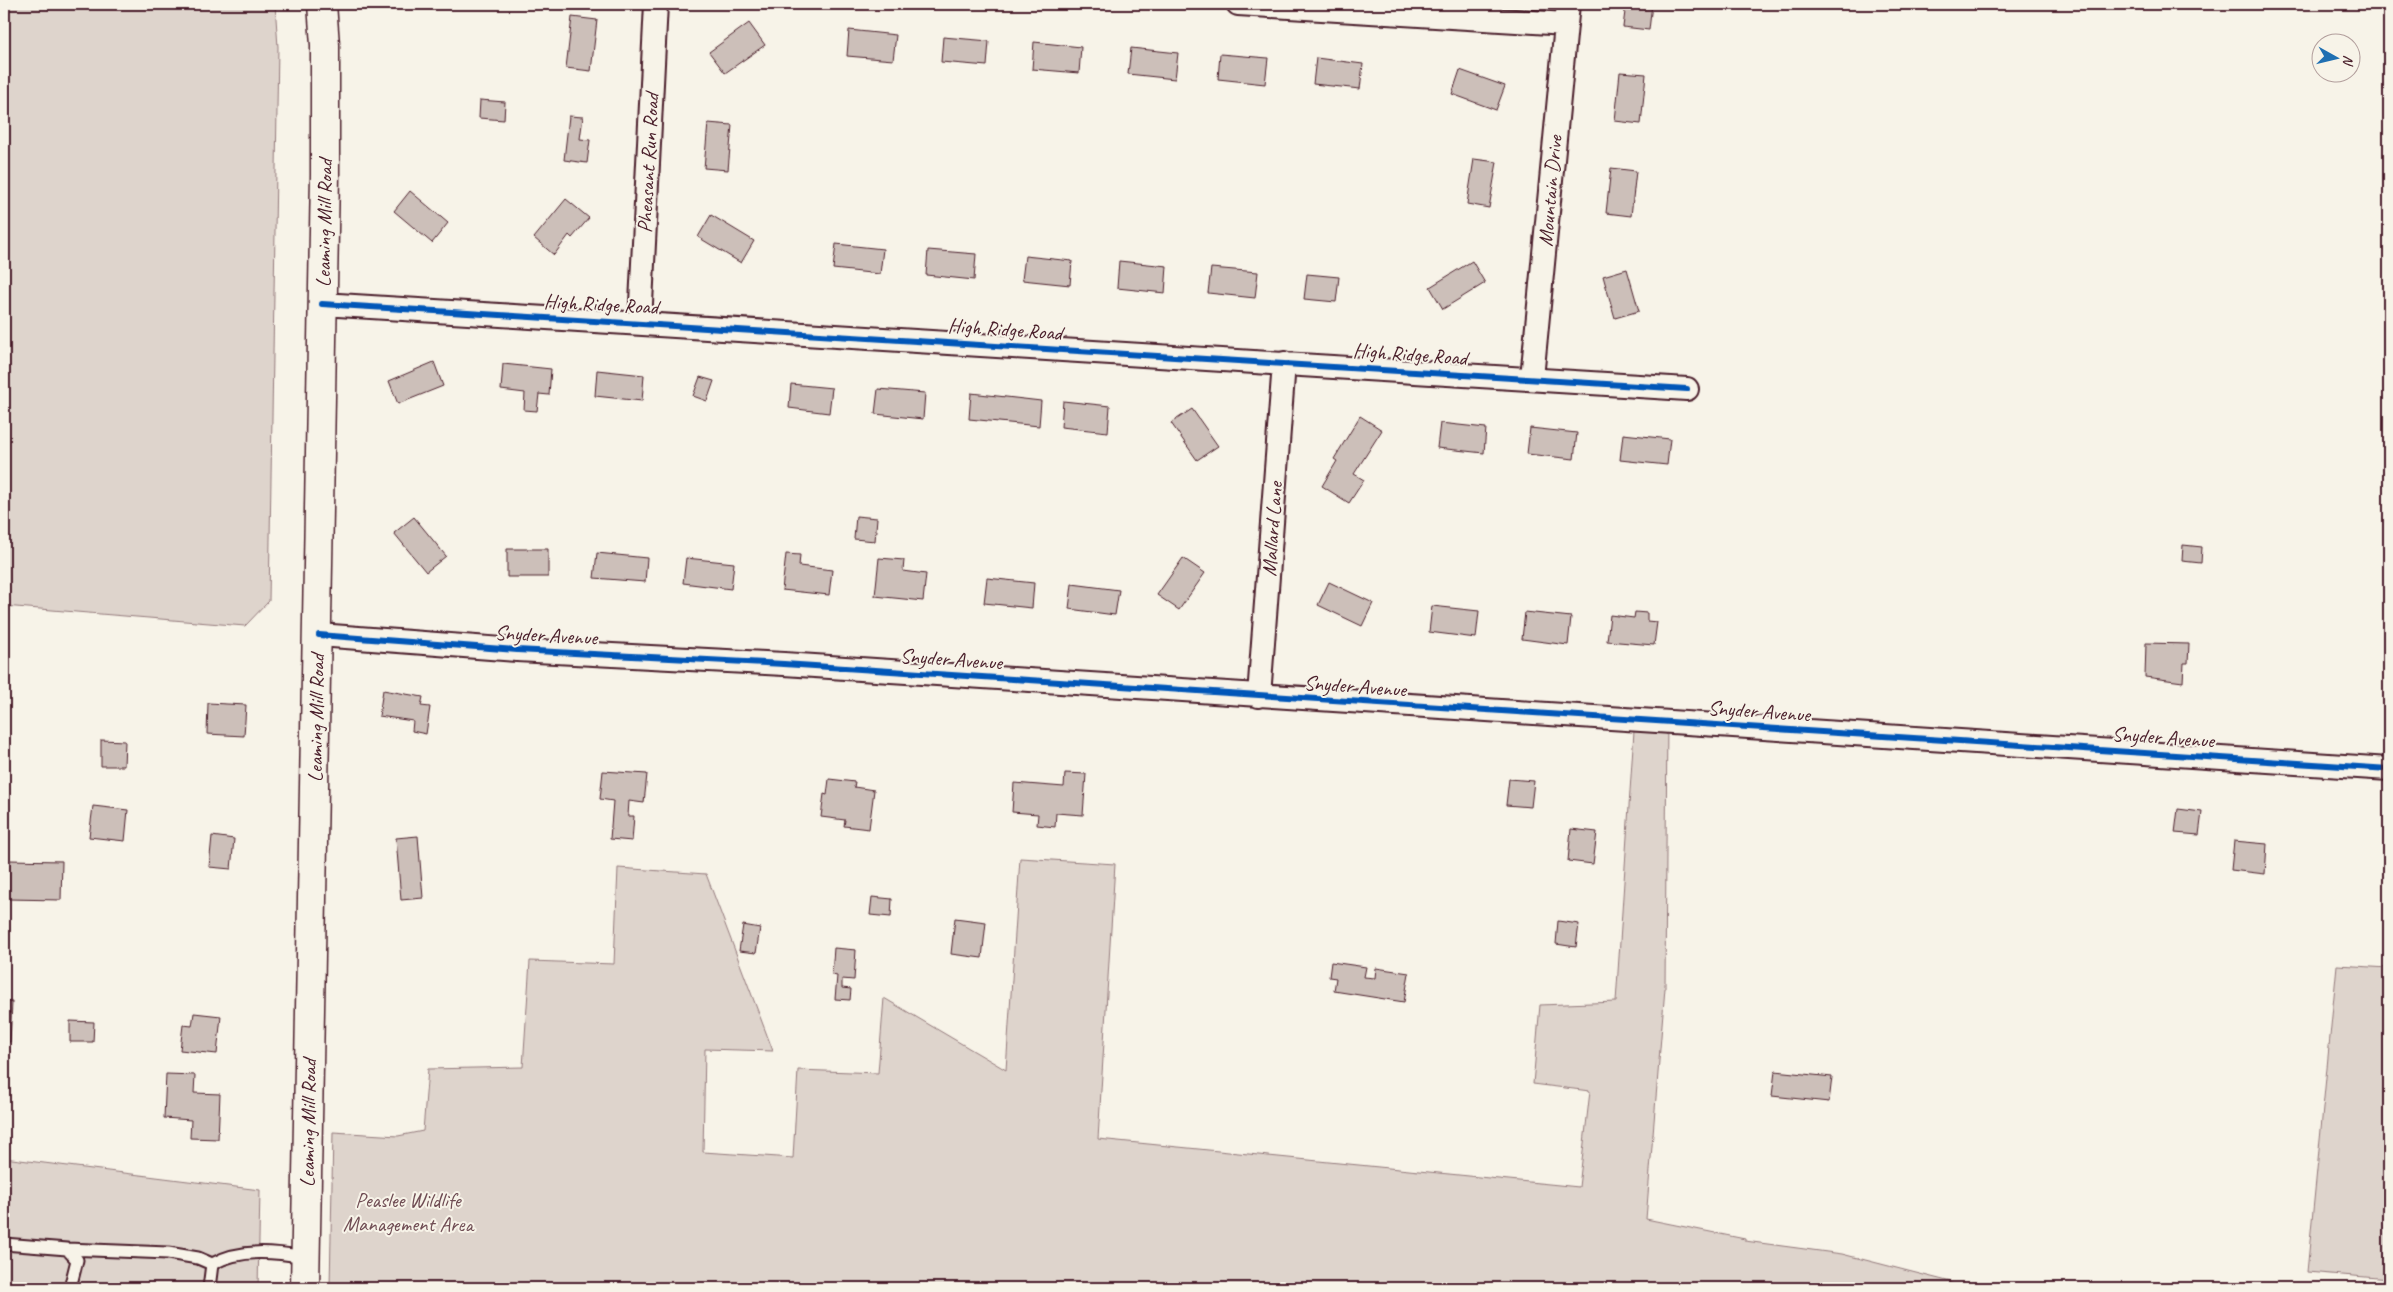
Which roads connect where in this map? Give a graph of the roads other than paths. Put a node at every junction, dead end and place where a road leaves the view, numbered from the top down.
1 (322, 4) edge
2 (656, 4) edge
3 (1238, 4) edge
4 (1567, 14) edge
5 (322, 304) junction
6 (640, 323) junction
7 (1284, 363) junction
8 (1532, 378) junction
9 (1686, 389) dead end
10 (318, 635) junction
11 (1259, 696) junction
12 (2389, 769) edge
13 (4, 1244) edge
14 (67, 1249) junction
15 (305, 1257) junction
16 (212, 1264) junction
17 (70, 1288) edge
18 (209, 1288) edge
19 (305, 1288) edge

1 - 5 street, Leaming Mill Road
2 - 6 street, Pheasant Run Road
3 - 4 street
4 - 8 street, Mountain Drive
5 - 6 street, High Ridge Road
5 - 10 street, Leaming Mill Road
6 - 7 street, High Ridge Road
7 - 8 street, High Ridge Road
7 - 11 street, Mallard Lane
8 - 9 street, High Ridge Road
10 - 11 street, Snyder Avenue
10 - 15 street, Leaming Mill Road
11 - 12 street, Snyder Avenue
13 - 14 lane
14 - 16 lane
14 - 17 lane
15 - 16 lane
15 - 19 street, Leaming Mill Road
16 - 18 lane

